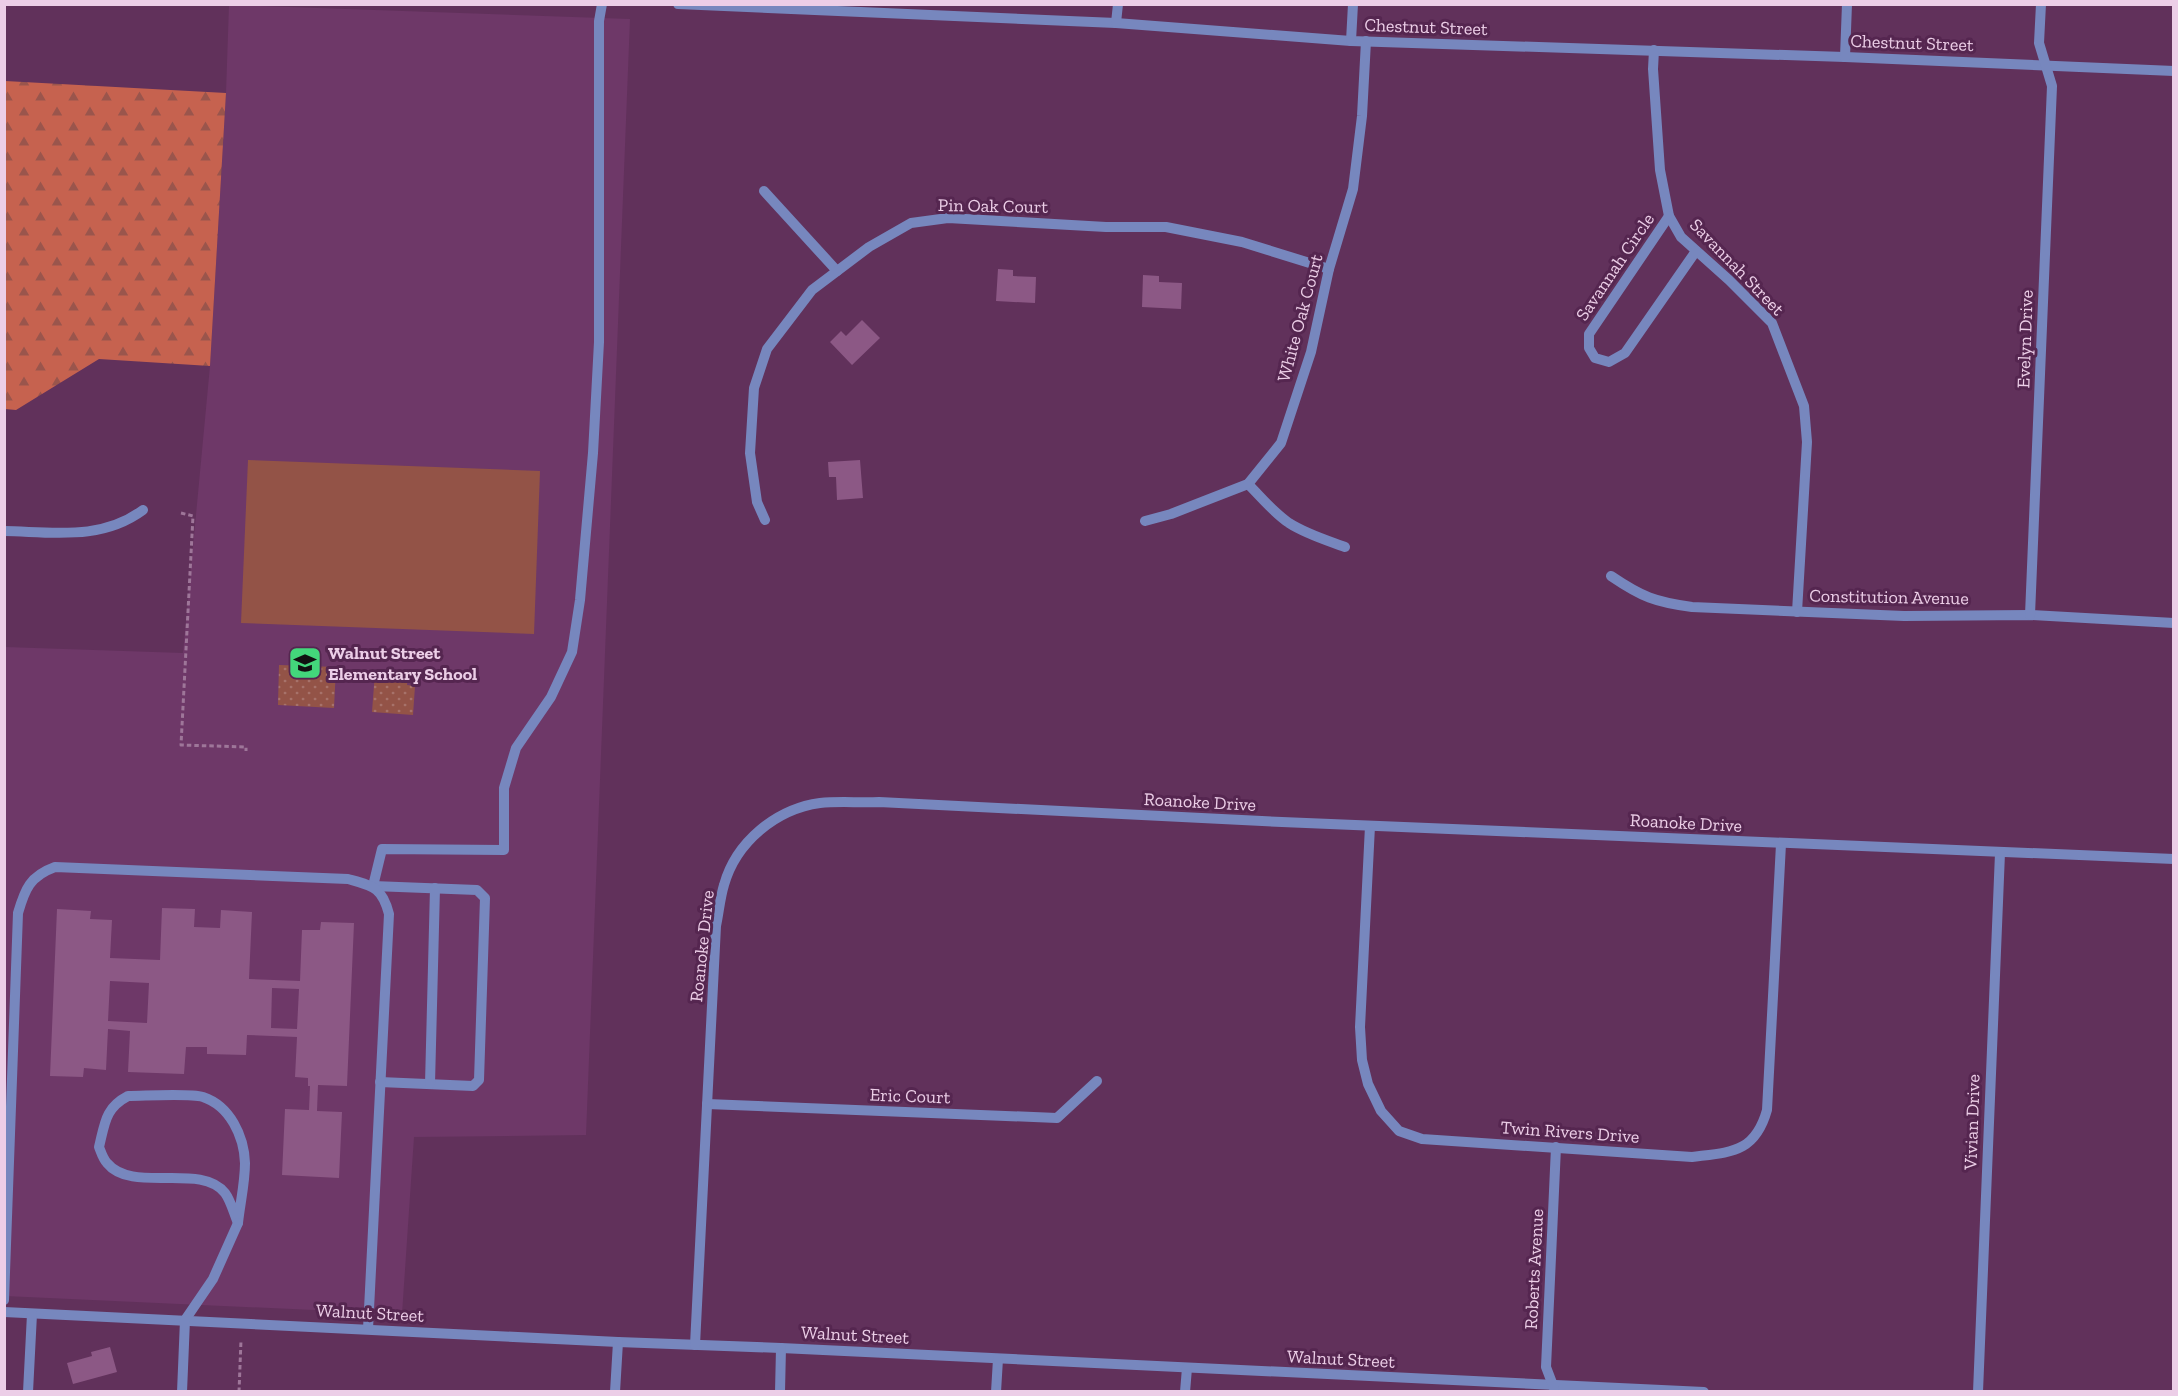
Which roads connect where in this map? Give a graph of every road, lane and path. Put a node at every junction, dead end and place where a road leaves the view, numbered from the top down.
1 (602, 4) edge
2 (678, 4) edge
3 (1118, 4) edge
4 (1353, 4) edge
5 (1847, 4) edge
6 (2041, 4) edge
7 (768, 7) edge
8 (1116, 23) junction
9 (1351, 41) junction
10 (1366, 41) junction
11 (1654, 50) junction
12 (1845, 57) junction
13 (2045, 65) junction
14 (2174, 71) edge
15 (764, 191) dead end
16 (1669, 216) junction
17 (1696, 251) junction
18 (1329, 269) junction
19 (837, 271) junction
20 (1248, 484) junction
21 (143, 510) dead end
22 (181, 513) dead end
23 (765, 520) dead end
24 (1145, 521) dead end
25 (4, 531) edge
26 (1345, 547) dead end
27 (1611, 576) dead end
28 (1797, 612) junction
29 (2030, 615) junction
30 (2174, 622) edge
31 (246, 751) dead end
32 (1370, 826) junction
33 (1781, 844) junction
34 (2000, 853) junction
35 (2174, 859) edge
36 (374, 886) junction
37 (435, 888) junction
38 (1097, 1081) dead end
39 (380, 1082) junction
40 (430, 1084) junction
41 (707, 1104) junction
42 (1556, 1147) junction
43 (238, 1223) junction
44 (4, 1300) edge
45 (4, 1312) edge
46 (32, 1314) junction
47 (185, 1320) junction
48 (368, 1329) junction
49 (241, 1340) dead end
50 (618, 1342) junction
51 (695, 1345) junction
52 (781, 1348) junction
53 (998, 1359) junction
54 (1187, 1368) junction
55 (1435, 1380) junction
56 (1554, 1388) edge
57 (28, 1392) edge
58 (182, 1392) edge
59 (238, 1392) edge
60 (615, 1392) edge
61 (780, 1392) edge
62 (996, 1392) edge
63 (1185, 1392) edge
64 (1435, 1392) edge
65 (1704, 1392) edge
66 (1978, 1392) edge

1 - 36 street
2 - 7 street, Chestnut Street
3 - 8 street
4 - 9 street
5 - 12 street
6 - 13 street, Evelyn Drive
7 - 8 street, Chestnut Street
8 - 9 street, Chestnut Street
9 - 10 street, Chestnut Street
10 - 11 street, Chestnut Street
10 - 18 street, White Oak Court
11 - 12 street, Chestnut Street
11 - 16 street, Savannah Street
12 - 13 street, Chestnut Street
13 - 14 street, Chestnut Street
13 - 29 street, Evelyn Drive
15 - 19 street
16 - 17 street, Savannah Street
16 - 17 street, Savannah Circle
17 - 28 street, Savannah Street
18 - 19 street, Pin Oak Court
18 - 20 street, White Oak Court
19 - 23 street, Pin Oak Court
20 - 24 street
20 - 26 street
21 - 25 street
22 - 31 path
27 - 28 street, Constitution Avenue
28 - 29 street, Constitution Avenue
29 - 30 street, Constitution Avenue
32 - 33 street, Roanoke Drive
32 - 41 street, Roanoke Drive
32 - 42 street, Twin Rivers Drive
33 - 34 street, Roanoke Drive
33 - 42 street, Twin Rivers Drive
34 - 35 street, Roanoke Drive
34 - 66 street, Vivian Drive
36 - 37 street
36 - 39 street
36 - 44 street
37 - 40 street
37 - 40 street
38 - 41 street, Eric Court
39 - 40 street
39 - 48 street
41 - 51 street, Roanoke Drive
42 - 56 street, Roberts Avenue
43 - 43 street
43 - 47 street
45 - 46 street, Walnut Street
46 - 47 street, Walnut Street
46 - 57 street
47 - 48 street, Walnut Street
47 - 58 street
48 - 50 street, Walnut Street
49 - 59 path
50 - 51 street, Walnut Street
50 - 60 street
51 - 52 street, Walnut Street
52 - 53 street, Walnut Street
52 - 61 street
53 - 54 street, Walnut Street
53 - 62 street
54 - 55 street, Walnut Street
54 - 63 street
55 - 56 street, Walnut Street
55 - 64 street
56 - 65 street, Walnut Street

